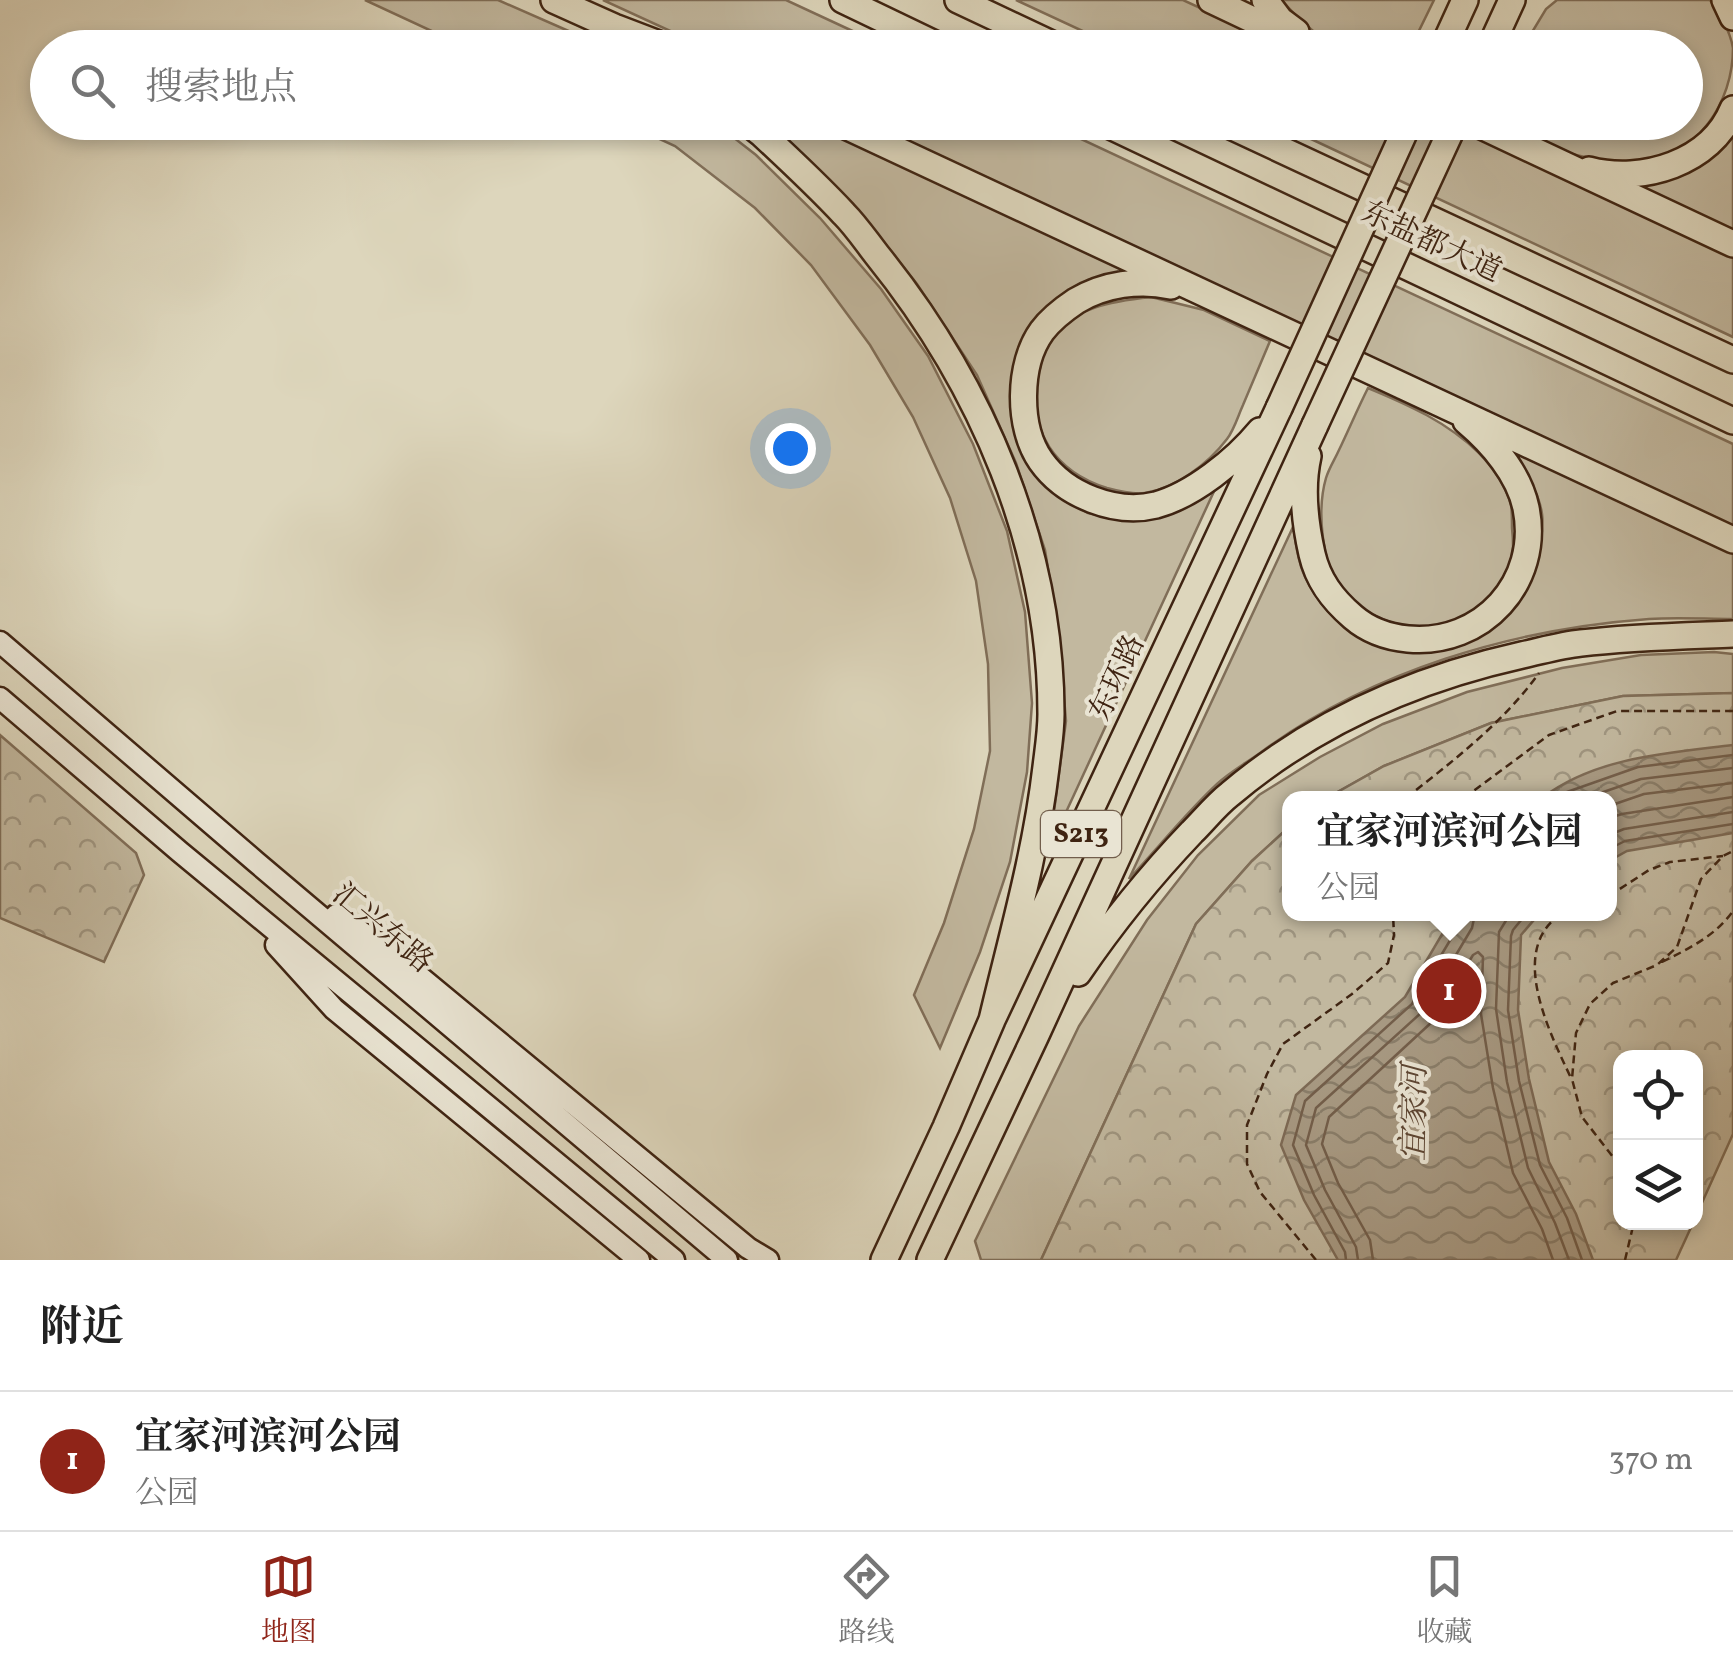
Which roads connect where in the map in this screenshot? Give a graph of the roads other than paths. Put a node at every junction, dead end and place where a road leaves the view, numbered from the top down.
1 (554, 0) edge
2 (843, 0) edge
3 (958, 0) edge
4 (1210, 0) edge
5 (1265, 0) edge
6 (1512, 0) edge
7 (1531, 0) edge
8 (1725, 0) edge
9 (1733, 17) edge
10 (614, 27) junction
11 (618, 30) edge
12 (622, 30) edge
13 (906, 30) edge
14 (1022, 30) edge
15 (1275, 30) edge
16 (1292, 30) edge
17 (1498, 30) edge
18 (1503, 30) edge
19 (1733, 109) edge
20 (768, 140) edge
21 (875, 140) edge
22 (1140, 140) edge
23 (1261, 140) edge
24 (1401, 140) edge
25 (1447, 140) edge
26 (1510, 140) edge
27 (1554, 161) junction
28 (1733, 244) edge
29 (1204, 294) junction
30 (1733, 360) edge
31 (1280, 408) junction
32 (1451, 408) junction
33 (1733, 422) edge
34 (1315, 425) junction
35 (1733, 540) edge
36 (1733, 634) edge
37 (0, 642) edge
38 (1166, 653) junction
39 (1204, 670) junction
40 (0, 698) edge
41 (256, 862) junction
42 (228, 892) junction
43 (992, 1020) junction
44 (1036, 1036) junction
45 (898, 1230) junction
46 (933, 1257) edge
47 (639, 1260) edge
48 (674, 1260) edge
49 (728, 1260) edge
50 (768, 1260) edge
51 (868, 1260) edge
52 (884, 1260) edge

1 - 10 highway
2 - 13 highway
3 - 14 highway
4 - 15 highway
5 - 16 highway
6 - 17 highway
7 - 18 highway
8 - 9 highway
10 - 11 highway
10 - 12 highway
19 - 27 highway
20 - 43 highway
21 - 29 highway
22 - 33 highway, 东盐都大道
23 - 30 highway, 东盐都大道
24 - 31 highway, 东环路 / S213, bridge
25 - 34 highway, S213, bridge
26 - 27 highway
27 - 28 highway
29 - 31 highway
29 - 32 highway
31 - 38 highway, 东环路 / S213
32 - 34 highway
32 - 35 highway
34 - 39 highway, S213
36 - 44 highway
37 - 41 main road, 汇兴东路
38 - 39 highway
38 - 43 highway, 东环路 / S213
39 - 44 highway, S213
40 - 42 main road
41 - 49 main road, 汇兴东路
41 - 50 main road
42 - 47 main road
42 - 48 main road
43 - 45 highway, 东环路 / S213
44 - 46 highway, S213
45 - 51 main road
45 - 52 highway, 东环路 / S213

